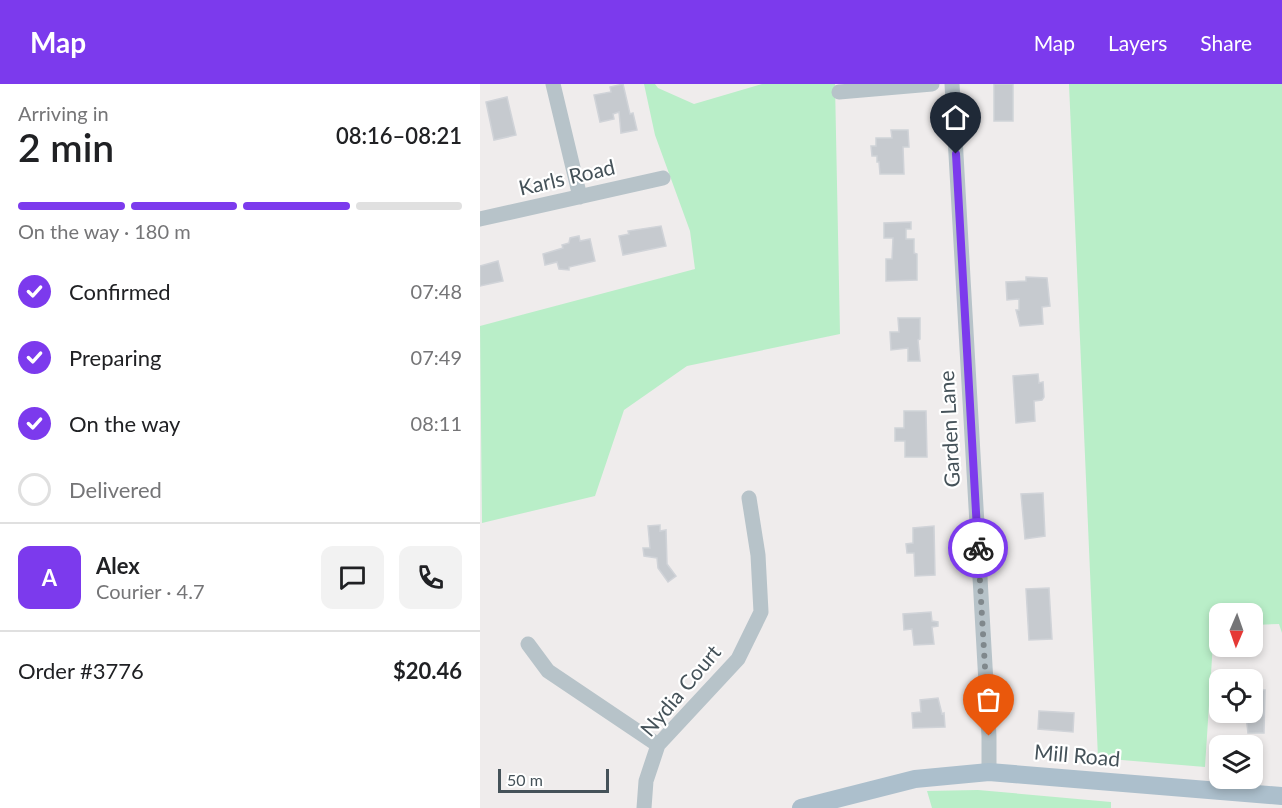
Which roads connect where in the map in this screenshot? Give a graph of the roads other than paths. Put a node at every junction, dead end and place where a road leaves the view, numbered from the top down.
1 (553, 84) edge
2 (932, 84) edge
3 (952, 84) edge
4 (839, 92) dead end
5 (663, 178) dead end
6 (580, 197) junction
7 (480, 219) edge
8 (749, 498) dead end
9 (528, 644) dead end
10 (658, 745) junction
11 (989, 772) junction
12 (1282, 796) edge
13 (644, 808) edge
14 (801, 808) edge

1 - 6 street
2 - 4 street
3 - 11 street, Garden Lane
5 - 6 street, Karls Road
6 - 7 street, Karls Road
8 - 10 street, Nydia Court
9 - 10 street
10 - 13 street, Nydia Court
11 - 12 main road, Mill Road
11 - 14 main road, Mill Road

